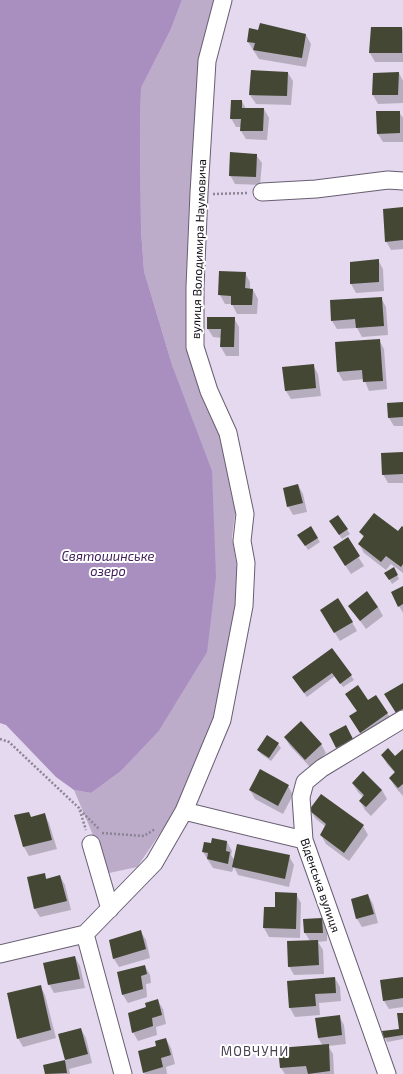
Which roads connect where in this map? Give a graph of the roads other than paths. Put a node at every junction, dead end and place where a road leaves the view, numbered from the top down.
1 (223, 0) edge
2 (403, 181) edge
3 (262, 192) road end
4 (403, 719) edge
5 (184, 811) junction
6 (304, 840) junction
7 (91, 844) road end
8 (110, 909) junction
9 (85, 934) junction
10 (0, 954) edge
11 (123, 1074) edge
12 (387, 1074) edge

1 - 5 street, вулиця Володимира Наумовича
2 - 3 street
4 - 6 street, Віденська вулиця
5 - 6 street
5 - 8 street, вулиця Володимира Наумовича
6 - 12 street, Віденська вулиця
7 - 8 street
8 - 9 street, вулиця Володимира Наумовича
9 - 10 street
9 - 11 street

